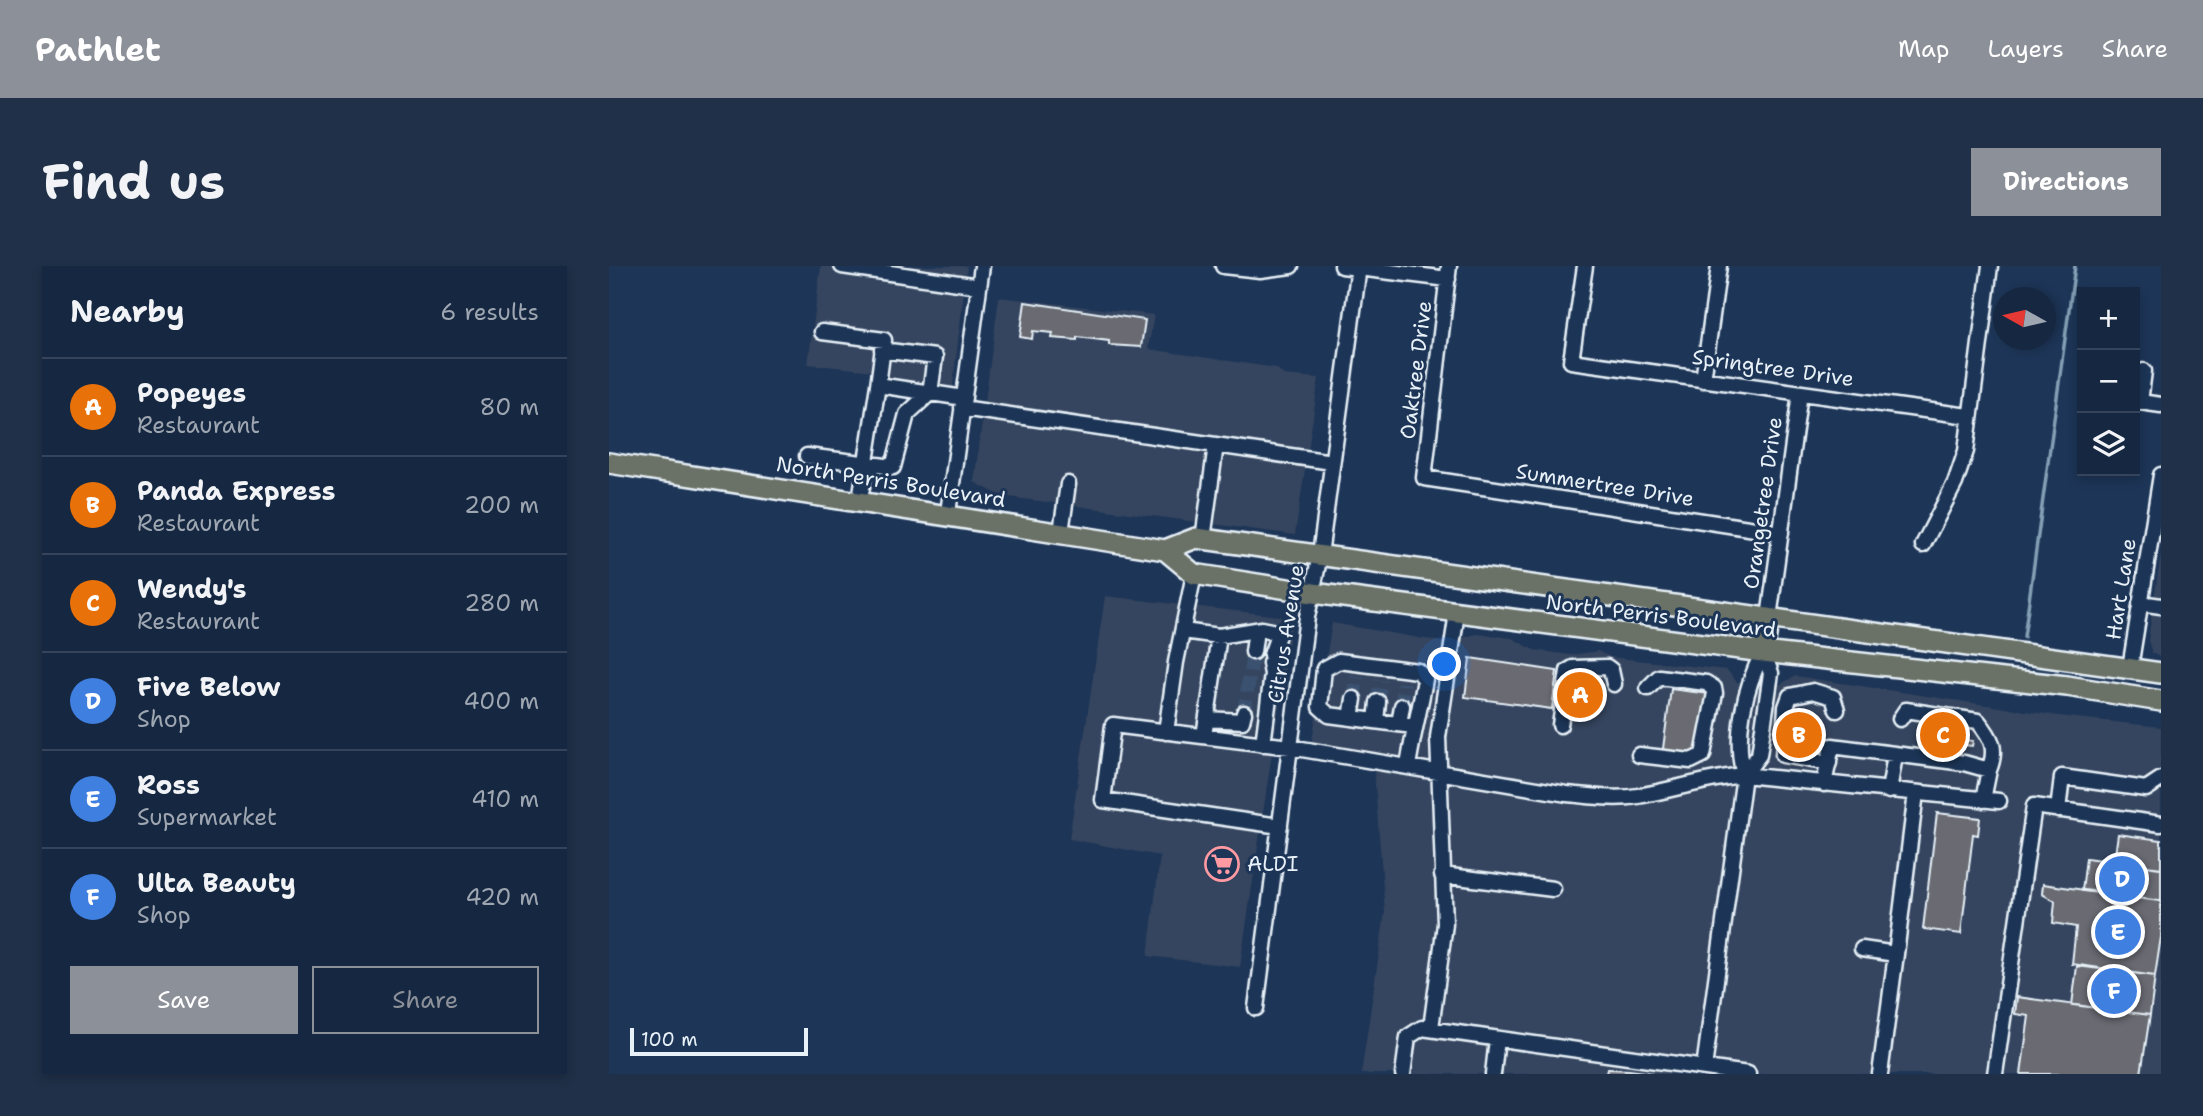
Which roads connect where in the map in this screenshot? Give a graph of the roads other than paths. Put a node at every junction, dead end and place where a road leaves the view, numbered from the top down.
1 (842, 266) edge
2 (982, 266) edge
3 (1229, 266) edge
4 (1291, 266) edge
5 (1342, 266) edge
6 (1585, 266) edge
7 (1719, 266) edge
8 (1990, 266) edge
9 (1359, 267) edge
10 (1449, 272) edge
11 (979, 286) junction
12 (822, 332) dead end
13 (883, 350) junction
14 (2144, 371) dead end
15 (1703, 380) junction
16 (878, 386) junction
17 (930, 393) junction
18 (1800, 393) junction
19 (963, 403) junction
20 (2161, 405) edge
21 (1968, 416) junction
22 (1216, 445) junction
23 (807, 456) dead end
24 (609, 463) edge
25 (866, 463) junction
26 (1332, 463) junction
27 (2161, 475) edge
28 (1424, 478) joint
29 (1068, 484) dead end
30 (860, 500) junction
31 (948, 513) junction
32 (1062, 532) junction
33 (1781, 533) junction
34 (1203, 539) junction
35 (1923, 545) dead end
36 (1165, 550) junction
37 (1319, 555) junction
38 (1194, 574) junction
39 (1313, 593) junction
40 (2140, 603) junction
41 (2161, 606) edge
42 (1457, 613) junction
43 (1769, 618) junction
44 (1256, 630) junction
45 (1183, 631) junction
46 (1219, 636) junction
47 (1253, 652) tunnel mouth
48 (1763, 652) junction
49 (2130, 668) junction
50 (2161, 673) edge
51 (1614, 684) dead end
52 (2067, 686) junction
53 (1648, 688) dead end
54 (1354, 699) tunnel mouth
55 (2161, 701) edge
56 (1378, 702) tunnel mouth
57 (1421, 704) junction
58 (1402, 706) tunnel mouth
59 (1442, 708) junction
60 (1837, 710) dead end
61 (1244, 713) dead end
62 (1351, 718) junction
63 (1207, 719) junction
64 (1900, 719) dead end
65 (1376, 721) junction
66 (1406, 725) junction
67 (1560, 725) dead end
68 (1165, 732) junction
69 (1204, 736) junction
70 (1263, 744) junction
71 (1290, 747) junction
72 (1639, 755) dead end
73 (1895, 755) junction
74 (1829, 763) junction
75 (1408, 768) junction
76 (1989, 769) junction
77 (1439, 773) junction
78 (1744, 775) junction
79 (2161, 779) edge
80 (1823, 784) junction
81 (1889, 791) junction
82 (1916, 793) junction
83 (1983, 800) junction
84 (1999, 801) dead end
85 (2057, 810) junction
86 (2161, 824) edge
87 (1280, 825) junction
88 (1443, 875) junction
89 (1553, 889) dead end
90 (1862, 949) dead end
91 (1896, 954) junction
92 (1256, 1008) dead end
93 (1431, 1028) junction
94 (1497, 1039) junction
95 (1704, 1068) junction
96 (1403, 1074) edge
97 (1493, 1074) edge
98 (1748, 1074) edge
99 (1879, 1074) edge
100 (1995, 1074) edge

1 - 11 street
2 - 11 street
3 - 4 street
5 - 9 street
6 - 15 street, Springtree Drive
7 - 15 street
8 - 21 street
9 - 10 street
9 - 26 street, Citrus Avenue
10 - 28 street, Oaktree Drive
11 - 19 street
12 - 13 street
13 - 16 street
13 - 17 street
14 - 20 street
15 - 18 street, Springtree Drive
16 - 17 street
16 - 25 street
17 - 19 street
17 - 25 street
18 - 21 street, Springtree Drive
18 - 33 street, Orangetree Drive
19 - 22 street
19 - 31 street
21 - 35 street
22 - 26 street
22 - 34 street
23 - 25 street
24 - 30 main road, North Perris Boulevard
25 - 30 street
26 - 37 street, Citrus Avenue
27 - 40 street, Hart Lane
28 - 33 street, Summertree Drive
29 - 32 street
30 - 31 main road, North Perris Boulevard
31 - 32 main road, North Perris Boulevard
32 - 36 main road, North Perris Boulevard
33 - 43 street, Orangetree Drive
34 - 36 main road, North Perris Boulevard
34 - 37 main road, North Perris Boulevard
36 - 38 main road, North Perris Boulevard
37 - 39 street, Citrus Avenue
37 - 43 main road, North Perris Boulevard
38 - 39 main road, North Perris Boulevard
38 - 45 street
39 - 42 main road, North Perris Boulevard
39 - 71 street, Citrus Avenue
40 - 41 street
40 - 49 street, Hart Lane
42 - 48 main road, North Perris Boulevard
42 - 59 street
43 - 48 main road
43 - 49 main road, North Perris Boulevard
44 - 46 street
44 - 47 street
44 - 70 street
45 - 46 street
45 - 68 street
46 - 63 street
48 - 52 main road, North Perris Boulevard
48 - 78 street
48 - 78 street
49 - 50 main road, North Perris Boulevard
49 - 52 main road
51 - 67 street
52 - 55 main road, North Perris Boulevard
53 - 72 street
54 - 62 street
56 - 65 street
57 - 59 street
57 - 62 street
57 - 66 street
58 - 66 street
59 - 77 street
60 - 74 street
61 - 63 street
62 - 65 street
63 - 69 street
64 - 76 street
65 - 66 street
66 - 75 street
68 - 69 street
68 - 87 street
69 - 70 street
70 - 71 street
71 - 75 street
71 - 87 street, Citrus Avenue
73 - 74 street
73 - 76 street
73 - 81 street
74 - 80 street
75 - 77 street
76 - 83 street
77 - 78 street
77 - 88 street
78 - 80 street
78 - 95 street
79 - 85 street
80 - 81 street
81 - 82 street
82 - 83 street
82 - 91 street
83 - 84 street
85 - 86 street
85 - 100 street
87 - 92 street, Citrus Avenue
88 - 89 street
88 - 93 street
90 - 91 street
91 - 99 street
93 - 94 street
93 - 96 street
94 - 95 street
94 - 97 street
95 - 98 street

